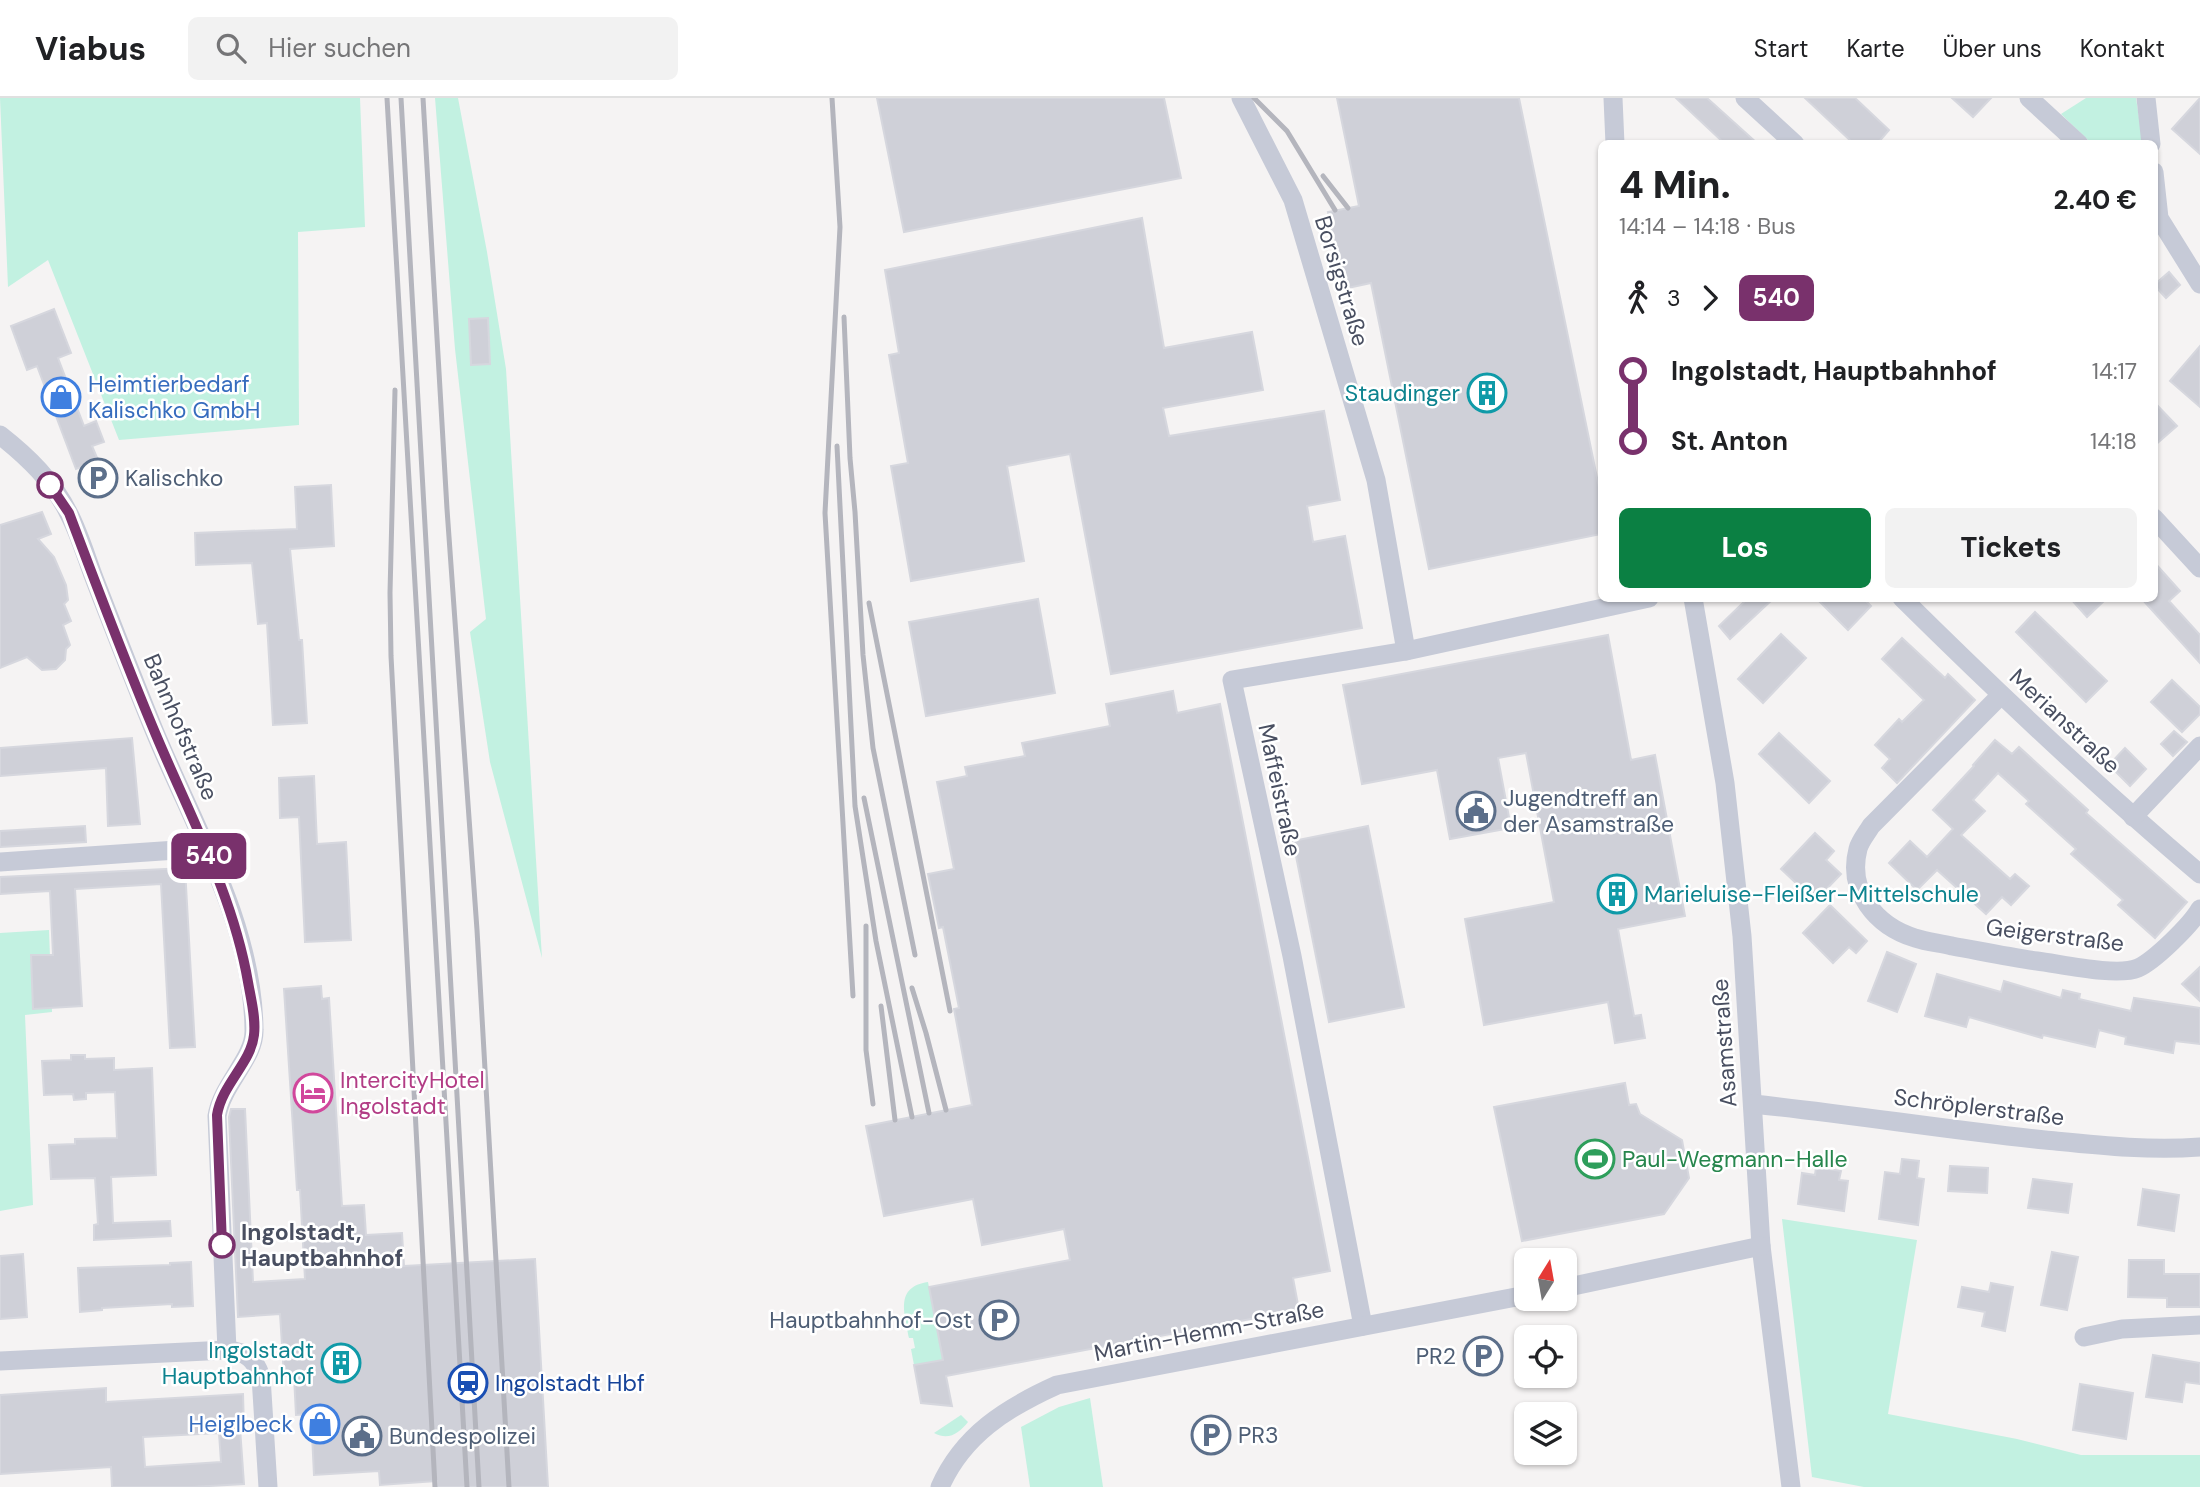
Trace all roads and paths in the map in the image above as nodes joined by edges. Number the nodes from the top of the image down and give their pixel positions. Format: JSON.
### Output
{"nodes":[{"id":1,"x":1241,"y":98,"type":"edge"},
{"id":2,"x":1613,"y":98,"type":"edge"},
{"id":3,"x":1745,"y":98,"type":"edge"},
{"id":4,"x":2029,"y":98,"type":"edge"},
{"id":5,"x":2146,"y":98,"type":"edge"},
{"id":6,"x":1615,"y":140,"type":"edge"},
{"id":7,"x":1791,"y":140,"type":"edge"},
{"id":8,"x":2075,"y":140,"type":"edge"},
{"id":9,"x":2151,"y":140,"type":"edge"},
{"id":10,"x":2158,"y":218,"type":"edge"},
{"id":11,"x":2200,"y":284,"type":"edge"},
{"id":12,"x":0,"y":435,"type":"edge"},
{"id":13,"x":2158,"y":522,"type":"edge"},
{"id":14,"x":2200,"y":568,"type":"edge"},
{"id":15,"x":1631,"y":602,"type":"edge"},
{"id":16,"x":1694,"y":602,"type":"edge"},
{"id":17,"x":1906,"y":602,"type":"edge"},
{"id":18,"x":1406,"y":651,"type":"junction"},
{"id":19,"x":2001,"y":695,"type":"junction"},
{"id":20,"x":2200,"y":746,"type":"edge"},
{"id":21,"x":2133,"y":817,"type":"junction"},
{"id":22,"x":206,"y":848,"type":"junction"},
{"id":23,"x":0,"y":862,"type":"edge"},
{"id":24,"x":2200,"y":874,"type":"edge"},
{"id":25,"x":2200,"y":909,"type":"edge"},
{"id":26,"x":1753,"y":1104,"type":"junction"},
{"id":27,"x":2200,"y":1147,"type":"edge"},
{"id":28,"x":1762,"y":1246,"type":"junction"},
{"id":29,"x":1577,"y":1285,"type":"edge"},
{"id":30,"x":1514,"y":1297,"type":"edge"},
{"id":31,"x":2200,"y":1325,"type":"edge"},
{"id":32,"x":1363,"y":1326,"type":"junction"},
{"id":33,"x":2084,"y":1337,"type":"dead end"},
{"id":34,"x":228,"y":1350,"type":"junction"},
{"id":35,"x":0,"y":1362,"type":"edge"},
{"id":36,"x":268,"y":1487,"type":"edge"},
{"id":37,"x":940,"y":1487,"type":"edge"},
{"id":38,"x":1791,"y":1487,"type":"edge"}],
"edges":[{"from":1,"to":18,"type":"street","name":"Borsigstraße"},
{"from":2,"to":6,"type":"street"},
{"from":3,"to":7,"type":"street"},
{"from":4,"to":8,"type":"street"},
{"from":5,"to":9,"type":"street"},
{"from":10,"to":11,"type":"street"},
{"from":12,"to":22,"type":"street","name":"Bahnhofstraße"},
{"from":13,"to":14,"type":"street"},
{"from":15,"to":18,"type":"street","name":"Maffeistraße"},
{"from":16,"to":26,"type":"street","name":"Asamstraße"},
{"from":17,"to":19,"type":"street","name":"Merianstraße"},
{"from":18,"to":32,"type":"street","name":"Maffeistraße"},
{"from":19,"to":21,"type":"street","name":"Merianstraße"},
{"from":19,"to":25,"type":"street","name":"Geigerstraße"},
{"from":20,"to":21,"type":"street"},
{"from":21,"to":24,"type":"street","name":"Merianstraße"},
{"from":22,"to":23,"type":"street"},
{"from":22,"to":34,"type":"street","name":"Bahnhofstraße"},
{"from":26,"to":27,"type":"street","name":"Schröplerstraße"},
{"from":26,"to":28,"type":"street","name":"Asamstraße"},
{"from":28,"to":29,"type":"street"},
{"from":28,"to":38,"type":"street","name":"Asamstraße"},
{"from":30,"to":32,"type":"street","name":"Martin-Hemm-Straße"},
{"from":31,"to":33,"type":"street"},
{"from":32,"to":37,"type":"street","name":"Martin-Hemm-Straße"},
{"from":34,"to":35,"type":"street"},
{"from":34,"to":36,"type":"street"}]}
